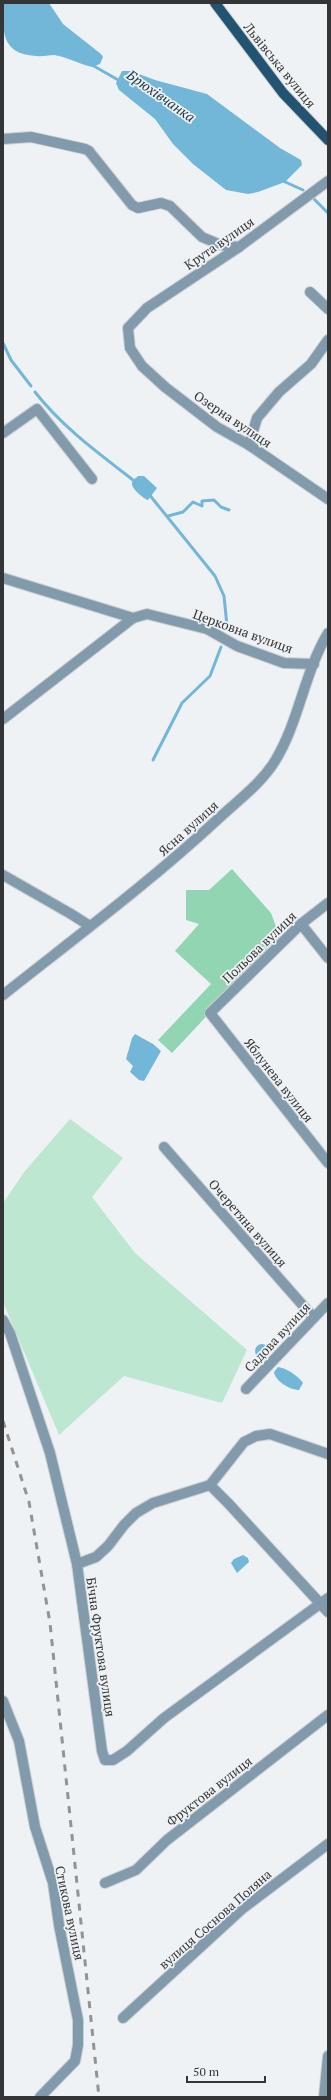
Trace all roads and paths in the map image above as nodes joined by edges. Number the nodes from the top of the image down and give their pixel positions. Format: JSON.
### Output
{"nodes":[{"id":1,"x":215,"y":3,"type":"edge"},
{"id":2,"x":3,"y":139,"type":"edge"},
{"id":3,"x":328,"y":140,"type":"edge"},
{"id":4,"x":328,"y":181,"type":"edge"},
{"id":5,"x":239,"y":247,"type":"junction"},
{"id":6,"x":310,"y":292,"type":"dead end"},
{"id":7,"x":328,"y":309,"type":"edge"},
{"id":8,"x":128,"y":328,"type":"joint"},
{"id":9,"x":328,"y":340,"type":"edge"},
{"id":10,"x":3,"y":433,"type":"edge"},
{"id":11,"x":248,"y":445,"type":"junction"},
{"id":12,"x":92,"y":479,"type":"dead end"},
{"id":13,"x":328,"y":500,"type":"edge"},
{"id":14,"x":3,"y":578,"type":"edge"},
{"id":15,"x":133,"y":618,"type":"junction"},
{"id":16,"x":328,"y":633,"type":"edge"},
{"id":17,"x":314,"y":664,"type":"junction"},
{"id":18,"x":3,"y":719,"type":"edge"},
{"id":19,"x":3,"y":875,"type":"edge"},
{"id":20,"x":328,"y":903,"type":"edge"},
{"id":21,"x":301,"y":924,"type":"junction"},
{"id":22,"x":90,"y":926,"type":"junction"},
{"id":23,"x":328,"y":958,"type":"edge"},
{"id":24,"x":3,"y":995,"type":"edge"},
{"id":25,"x":210,"y":1013,"type":"joint"},
{"id":26,"x":164,"y":1147,"type":"dead end"},
{"id":27,"x":328,"y":1163,"type":"edge"},
{"id":28,"x":328,"y":1303,"type":"edge"},
{"id":29,"x":313,"y":1317,"type":"junction"},
{"id":30,"x":3,"y":1320,"type":"edge"},
{"id":31,"x":246,"y":1389,"type":"dead end"},
{"id":32,"x":328,"y":1454,"type":"edge"},
{"id":33,"x":210,"y":1485,"type":"junction"},
{"id":34,"x":77,"y":1564,"type":"junction"},
{"id":35,"x":324,"y":1601,"type":"edge"},
{"id":36,"x":328,"y":1612,"type":"edge"},
{"id":37,"x":3,"y":1700,"type":"edge"},
{"id":38,"x":328,"y":1715,"type":"edge"},
{"id":39,"x":328,"y":1844,"type":"edge"},
{"id":40,"x":105,"y":1883,"type":"dead end"},
{"id":41,"x":123,"y":2018,"type":"dead end"},
{"id":42,"x":328,"y":2056,"type":"edge"},
{"id":43,"x":40,"y":2097,"type":"edge"},
{"id":44,"x":324,"y":2097,"type":"edge"}],
"edges":[{"from":1,"to":3,"type":"main road","name":"Львівська вулиця"},
{"from":2,"to":5,"type":"street"},
{"from":4,"to":5,"type":"street","name":"Крута вулиця"},
{"from":5,"to":8,"type":"street","name":"Крута вулиця"},
{"from":6,"to":7,"type":"street"},
{"from":8,"to":11,"type":"street","name":"Озерна вулиця"},
{"from":9,"to":11,"type":"street"},
{"from":10,"to":12,"type":"street"},
{"from":11,"to":13,"type":"street","name":"Озерна вулиця"},
{"from":14,"to":15,"type":"street","name":"Церковна вулиця"},
{"from":15,"to":17,"type":"street","name":"Церковна вулиця"},
{"from":15,"to":18,"type":"street"},
{"from":16,"to":17,"type":"street","name":"Ясна вулиця"},
{"from":17,"to":22,"type":"street","name":"Ясна вулиця"},
{"from":19,"to":22,"type":"street"},
{"from":20,"to":21,"type":"street","name":"Польова вулиця"},
{"from":21,"to":23,"type":"street"},
{"from":21,"to":25,"type":"street","name":"Польова вулиця"},
{"from":22,"to":24,"type":"street","name":"Ясна вулиця"},
{"from":25,"to":27,"type":"street","name":"Яблунева вулиця"},
{"from":26,"to":29,"type":"street","name":"Очеретяна вулиця"},
{"from":28,"to":29,"type":"street","name":"Садова вулиця"},
{"from":29,"to":31,"type":"street","name":"Садова вулиця"},
{"from":30,"to":34,"type":"street"},
{"from":32,"to":33,"type":"street"},
{"from":33,"to":34,"type":"street","name":"Бічна Фруктова вулиця"},
{"from":33,"to":35,"type":"street"},
{"from":34,"to":35,"type":"street","name":"Бічна Фруктова вулиця"},
{"from":35,"to":36,"type":"street"},
{"from":37,"to":43,"type":"street","name":"Стикова вулиця"},
{"from":38,"to":40,"type":"street","name":"Фруктова вулиця"},
{"from":39,"to":41,"type":"street","name":"вулиця Соснова Поляна"},
{"from":42,"to":44,"type":"street"}]}
